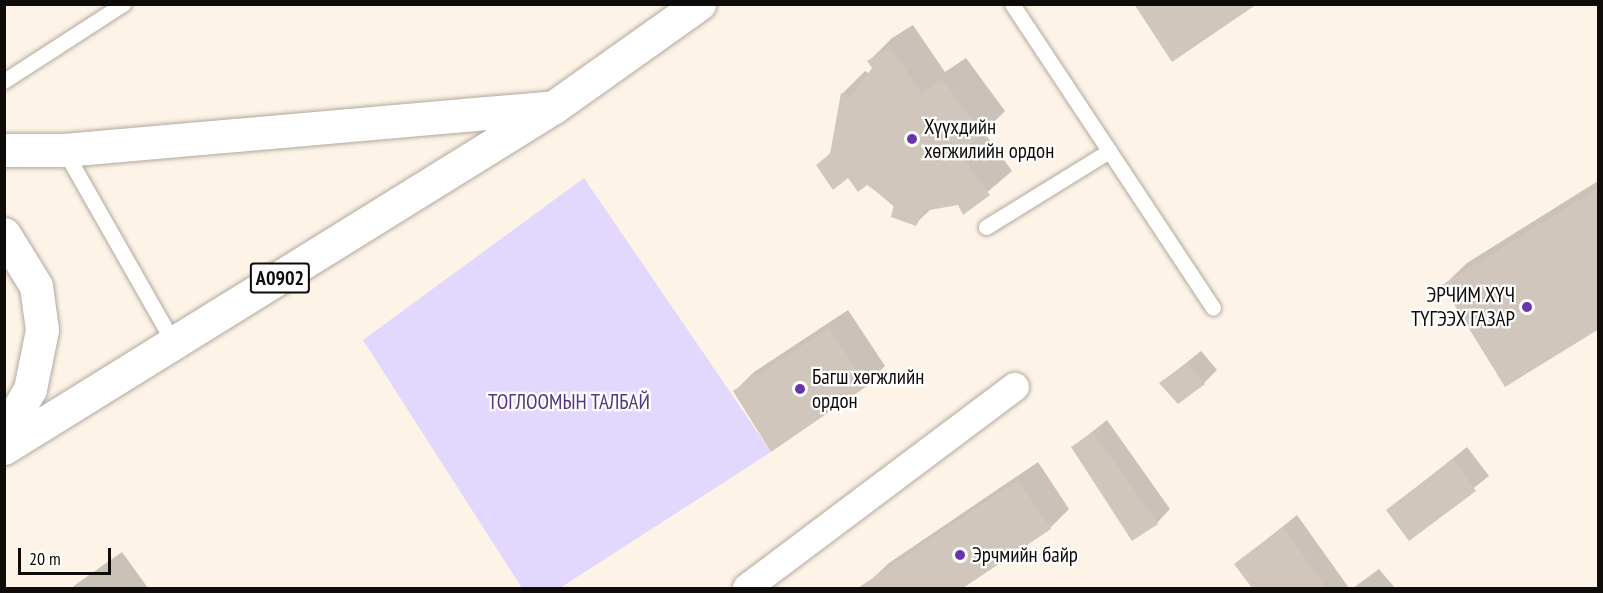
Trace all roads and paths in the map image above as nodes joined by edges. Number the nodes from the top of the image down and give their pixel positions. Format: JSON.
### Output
{"nodes":[{"id":1,"x":123,"y":4,"type":"edge"},
{"id":2,"x":699,"y":4,"type":"edge"},
{"id":3,"x":1012,"y":4,"type":"edge"},
{"id":4,"x":4,"y":81,"type":"edge"},
{"id":5,"x":554,"y":107,"type":"junction"},
{"id":6,"x":4,"y":150,"type":"edge"},
{"id":7,"x":64,"y":150,"type":"junction"},
{"id":8,"x":1109,"y":151,"type":"junction"},
{"id":9,"x":986,"y":227,"type":"dead end"},
{"id":10,"x":4,"y":234,"type":"edge"},
{"id":11,"x":1213,"y":308,"type":"dead end"},
{"id":12,"x":174,"y":344,"type":"junction"},
{"id":13,"x":1015,"y":387,"type":"dead end"},
{"id":14,"x":4,"y":434,"type":"edge"},
{"id":15,"x":4,"y":448,"type":"edge"},
{"id":16,"x":747,"y":588,"type":"edge"}],
"edges":[{"from":1,"to":4,"type":"lane"},
{"from":2,"to":5,"type":"highway","number":"A0902"},
{"from":3,"to":8,"type":"lane"},
{"from":5,"to":7,"type":"highway"},
{"from":5,"to":12,"type":"highway","number":"A0902"},
{"from":6,"to":7,"type":"highway"},
{"from":7,"to":12,"type":"lane"},
{"from":8,"to":9,"type":"lane"},
{"from":8,"to":11,"type":"lane"},
{"from":10,"to":14,"type":"highway"},
{"from":12,"to":15,"type":"highway","number":"A0902"},
{"from":13,"to":16,"type":"street"}]}
